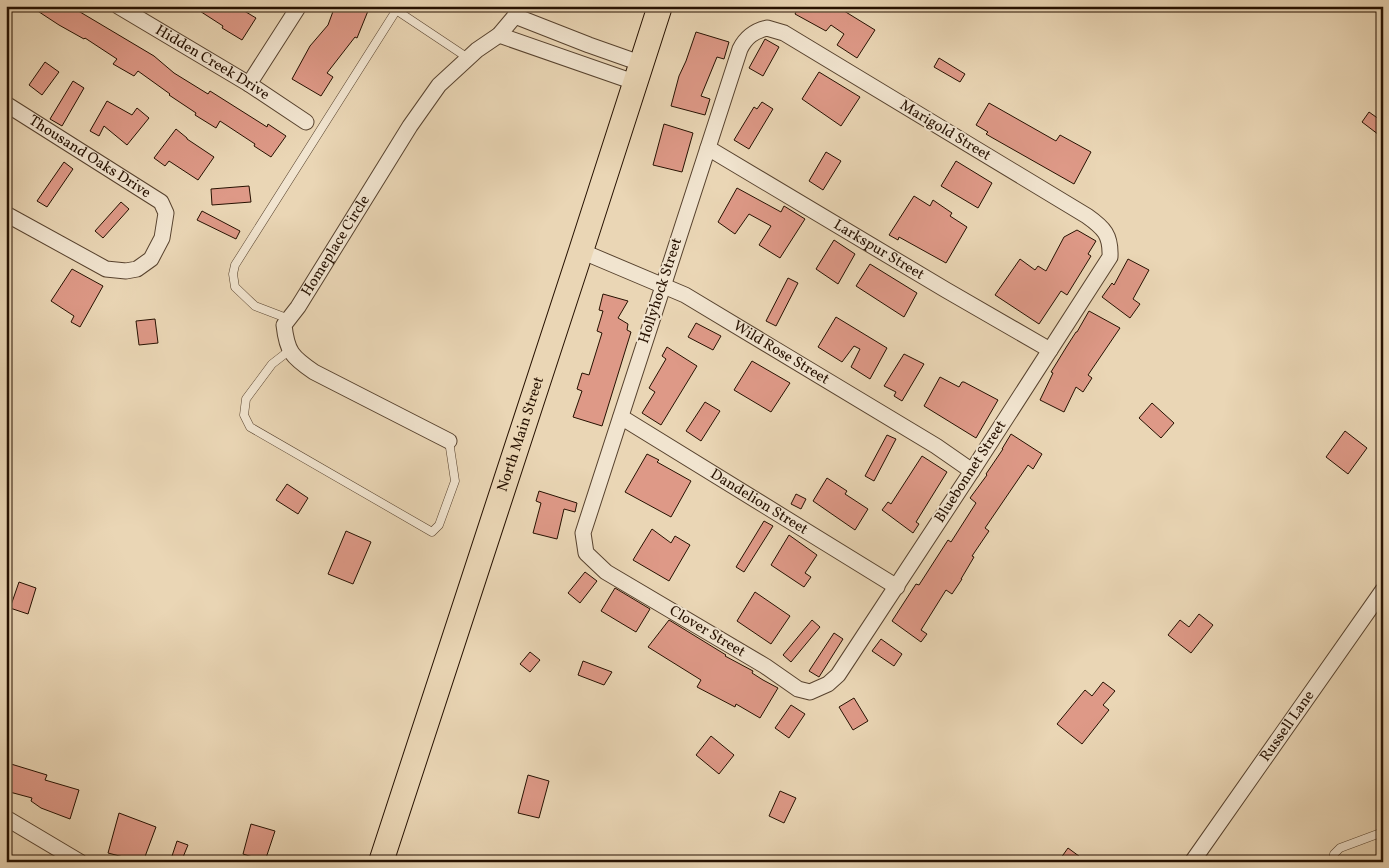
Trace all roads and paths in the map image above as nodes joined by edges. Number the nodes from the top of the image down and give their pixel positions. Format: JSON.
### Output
{"nodes":[{"id":1,"x":118,"y":6,"type":"edge"},
{"id":2,"x":299,"y":6,"type":"edge"},
{"id":3,"x":660,"y":6,"type":"edge"},
{"id":4,"x":398,"y":8,"type":"edge"},
{"id":5,"x":517,"y":11,"type":"edge"},
{"id":6,"x":757,"y":30,"type":"joint"},
{"id":7,"x":499,"y":35,"type":"junction"},
{"id":8,"x":572,"y":39,"type":"junction"},
{"id":9,"x":468,"y":58,"type":"junction"},
{"id":10,"x":565,"y":58,"type":"junction"},
{"id":11,"x":637,"y":73,"type":"junction"},
{"id":12,"x":249,"y":84,"type":"junction"},
{"id":13,"x":6,"y":104,"type":"edge"},
{"id":14,"x":306,"y":122,"type":"dead end"},
{"id":15,"x":708,"y":148,"type":"junction"},
{"id":16,"x":6,"y":214,"type":"edge"},
{"id":17,"x":582,"y":251,"type":"junction"},
{"id":18,"x":1110,"y":257,"type":"joint"},
{"id":19,"x":662,"y":285,"type":"junction"},
{"id":20,"x":289,"y":319,"type":"junction"},
{"id":21,"x":290,"y":350,"type":"junction"},
{"id":22,"x":1050,"y":350,"type":"junction"},
{"id":23,"x":622,"y":417,"type":"junction"},
{"id":24,"x":449,"y":441,"type":"joint"},
{"id":25,"x":972,"y":471,"type":"junction"},
{"id":26,"x":590,"y":558,"type":"joint"},
{"id":27,"x":897,"y":587,"type":"junction"},
{"id":28,"x":1383,"y":590,"type":"edge"},
{"id":29,"x":828,"y":684,"type":"joint"},
{"id":30,"x":6,"y":818,"type":"edge"},
{"id":31,"x":1383,"y":832,"type":"edge"},
{"id":32,"x":80,"y":862,"type":"edge"},
{"id":33,"x":381,"y":862,"type":"edge"},
{"id":34,"x":1192,"y":862,"type":"edge"},
{"id":35,"x":1333,"y":862,"type":"edge"}],
"edges":[{"from":1,"to":12,"type":"street","name":"Hidden Creek Drive"},
{"from":2,"to":12,"type":"street"},
{"from":3,"to":11,"type":"main road","name":"North Main Street"},
{"from":4,"to":9,"type":"lane"},
{"from":4,"to":20,"type":"lane"},
{"from":5,"to":7,"type":"street","name":"Homeplace Circle"},
{"from":5,"to":8,"type":"street"},
{"from":6,"to":15,"type":"street","name":"Hollyhock Street"},
{"from":6,"to":18,"type":"street","name":"Marigold Street"},
{"from":7,"to":9,"type":"street","name":"Homeplace Circle"},
{"from":7,"to":10,"type":"street"},
{"from":8,"to":10,"type":"street"},
{"from":8,"to":11,"type":"street"},
{"from":9,"to":20,"type":"street","name":"Homeplace Circle"},
{"from":10,"to":11,"type":"street"},
{"from":11,"to":17,"type":"main road","name":"North Main Street"},
{"from":12,"to":14,"type":"street","name":"Hidden Creek Drive"},
{"from":13,"to":16,"type":"street","name":"Thousand Oaks Drive"},
{"from":15,"to":19,"type":"street","name":"Hollyhock Street"},
{"from":15,"to":22,"type":"street","name":"Larkspur Street"},
{"from":17,"to":19,"type":"street","name":"Wild Rose Street"},
{"from":17,"to":33,"type":"main road","name":"North Main Street"},
{"from":18,"to":22,"type":"street","name":"Bluebonnet Street"},
{"from":19,"to":23,"type":"street","name":"Hollyhock Street"},
{"from":19,"to":25,"type":"street","name":"Wild Rose Street"},
{"from":20,"to":21,"type":"street","name":"Homeplace Circle"},
{"from":21,"to":24,"type":"street"},
{"from":21,"to":24,"type":"lane"},
{"from":22,"to":25,"type":"street","name":"Bluebonnet Street"},
{"from":23,"to":26,"type":"street","name":"Hollyhock Street"},
{"from":23,"to":27,"type":"street","name":"Dandelion Street"},
{"from":25,"to":27,"type":"street","name":"Bluebonnet Street"},
{"from":26,"to":29,"type":"street","name":"Clover Street"},
{"from":27,"to":29,"type":"street","name":"Bluebonnet Street"},
{"from":28,"to":34,"type":"street","name":"Russell Lane"},
{"from":30,"to":32,"type":"street"},
{"from":31,"to":35,"type":"lane"}]}
